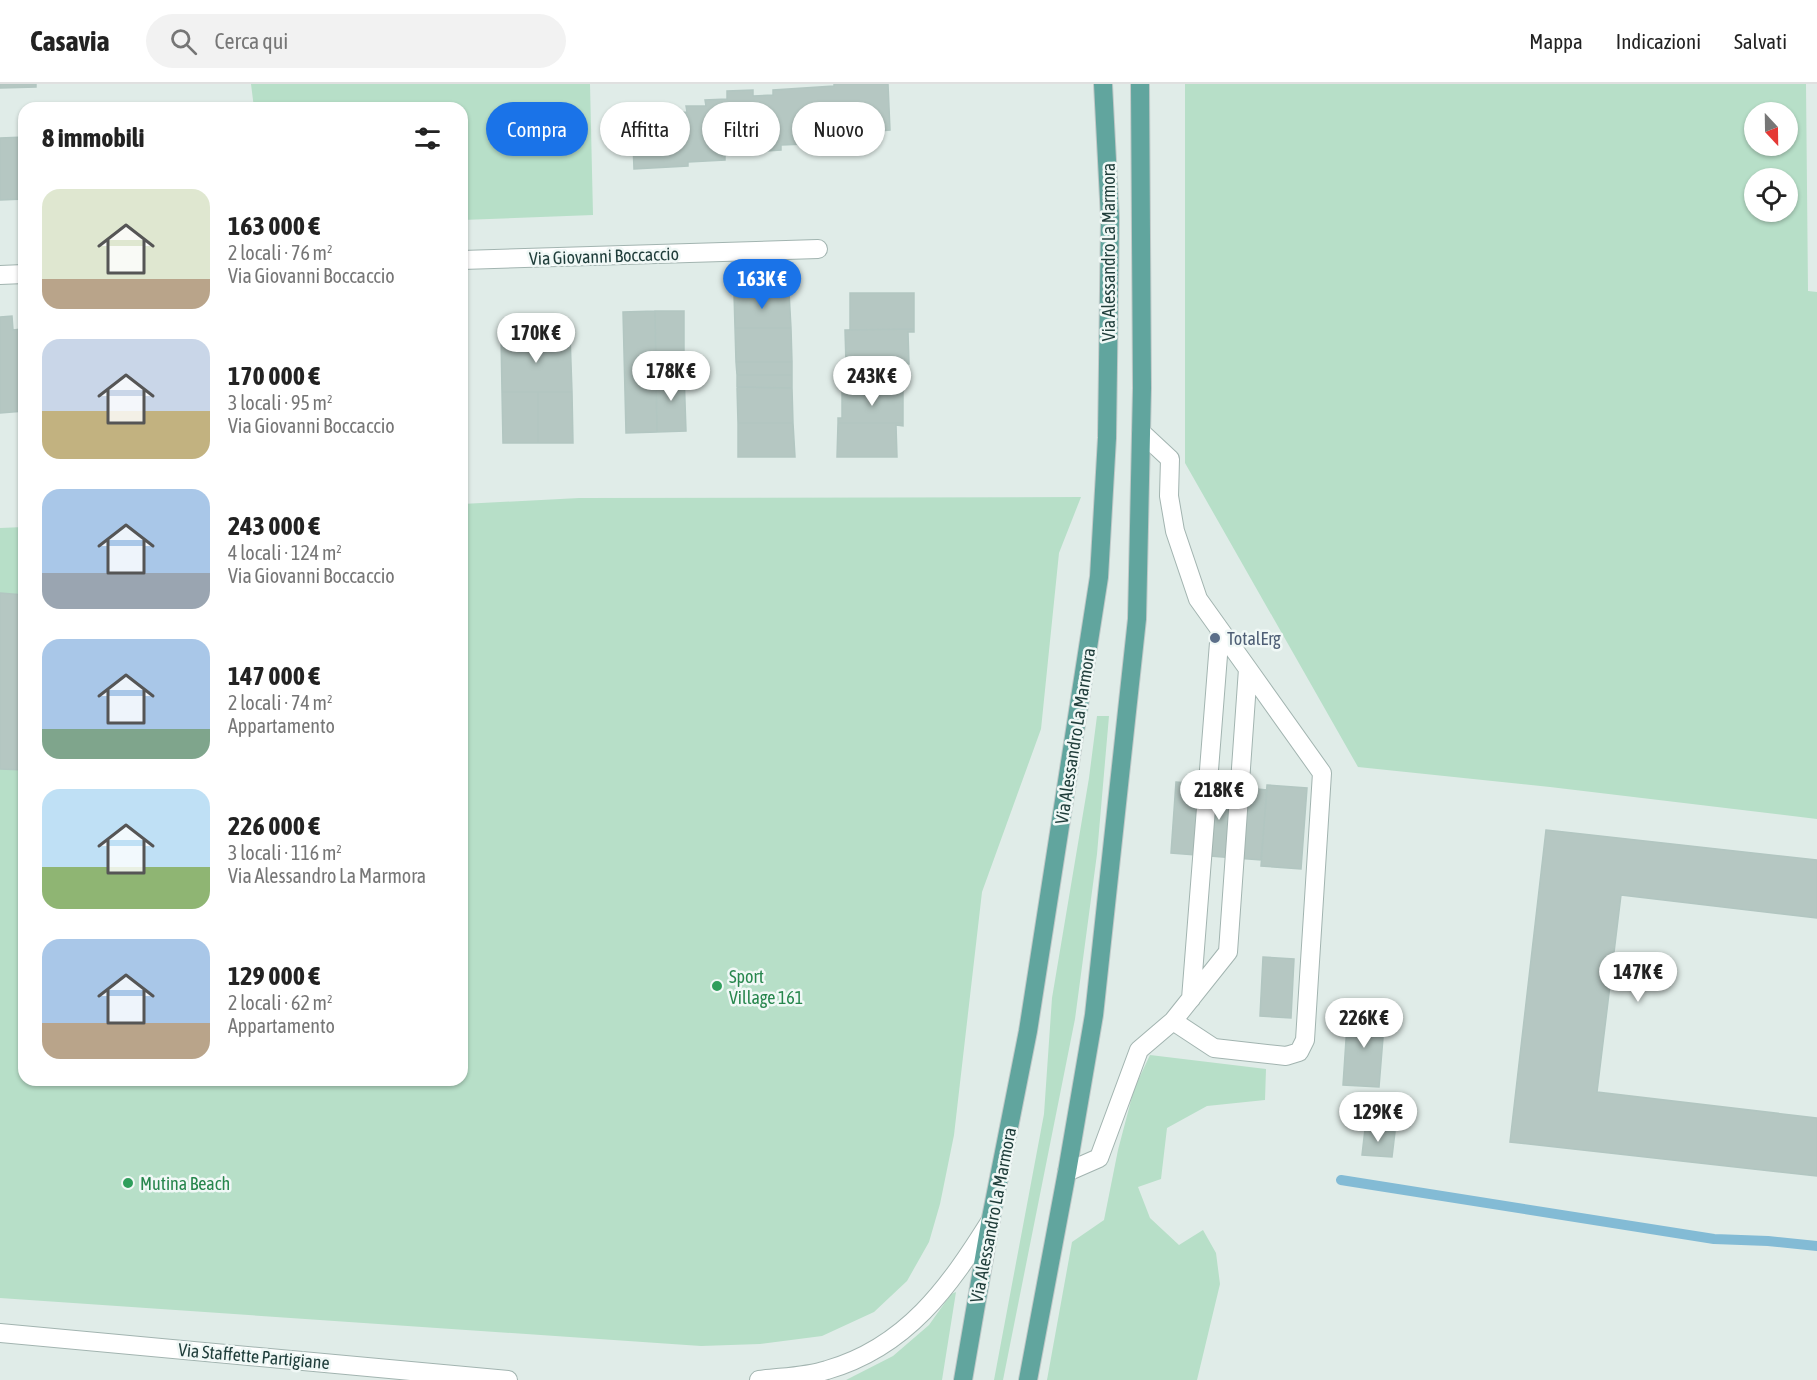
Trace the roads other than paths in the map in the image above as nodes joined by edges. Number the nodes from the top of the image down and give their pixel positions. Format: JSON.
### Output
{"nodes":[{"id":1,"x":1103,"y":84,"type":"edge"},
{"id":2,"x":1140,"y":84,"type":"edge"},
{"id":3,"x":818,"y":249,"type":"dead end"},
{"id":4,"x":468,"y":260,"type":"edge"},
{"id":5,"x":18,"y":274,"type":"edge"},
{"id":6,"x":0,"y":275,"type":"edge"},
{"id":7,"x":1141,"y":432,"type":"junction"},
{"id":8,"x":1220,"y":630,"type":"junction"},
{"id":9,"x":1248,"y":669,"type":"junction"},
{"id":10,"x":1191,"y":999,"type":"junction"},
{"id":11,"x":1173,"y":1021,"type":"junction"},
{"id":12,"x":1067,"y":1172,"type":"junction"},
{"id":13,"x":992,"y":1218,"type":"junction"},
{"id":14,"x":0,"y":1333,"type":"edge"},
{"id":15,"x":508,"y":1380,"type":"edge"},
{"id":16,"x":759,"y":1380,"type":"edge"},
{"id":17,"x":963,"y":1380,"type":"edge"},
{"id":18,"x":1028,"y":1380,"type":"edge"}],
"edges":[{"from":1,"to":13,"type":"main road","name":"Via Alessandro La Marmora"},
{"from":2,"to":7,"type":"main road","name":"Via Alessandro La Marmora"},
{"from":3,"to":4,"type":"street","name":"Via Giovanni Boccaccio"},
{"from":5,"to":6,"type":"street"},
{"from":7,"to":8,"type":"street"},
{"from":7,"to":12,"type":"main road","name":"Via Alessandro La Marmora"},
{"from":8,"to":9,"type":"street"},
{"from":8,"to":10,"type":"street"},
{"from":9,"to":10,"type":"street"},
{"from":9,"to":11,"type":"street"},
{"from":10,"to":11,"type":"street"},
{"from":11,"to":12,"type":"street"},
{"from":12,"to":18,"type":"main road","name":"Via Alessandro La Marmora"},
{"from":13,"to":16,"type":"street"},
{"from":13,"to":17,"type":"main road","name":"Via Alessandro La Marmora"},
{"from":14,"to":15,"type":"street","name":"Via Staffette Partigiane"}]}
